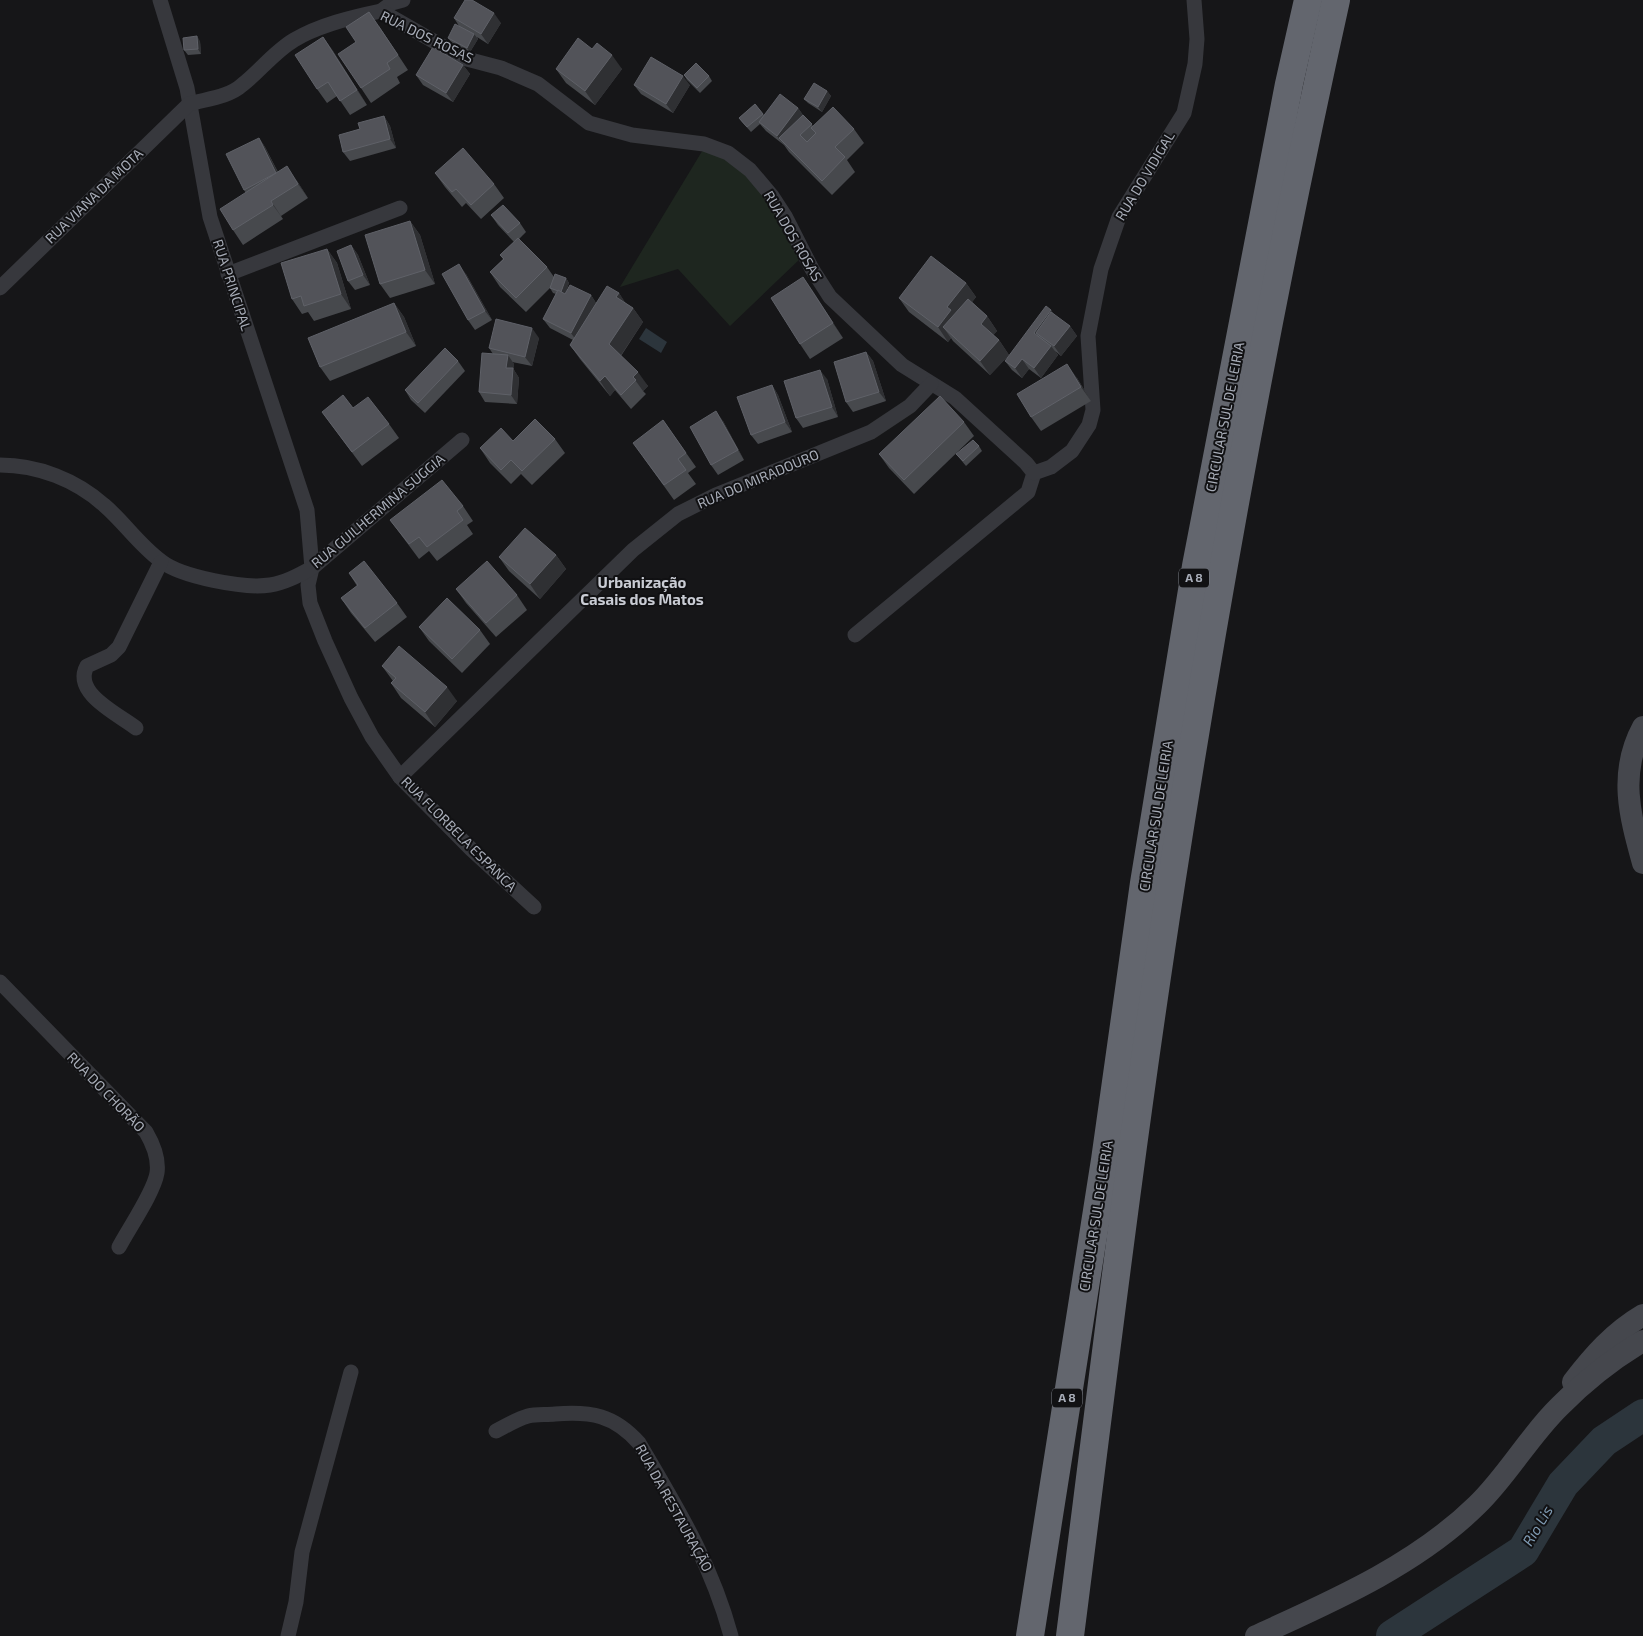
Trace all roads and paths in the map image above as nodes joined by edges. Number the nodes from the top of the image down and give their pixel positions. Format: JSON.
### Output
{"nodes":[{"id":1,"x":160,"y":0,"type":"edge"},
{"id":2,"x":403,"y":0,"type":"edge"},
{"id":3,"x":1194,"y":0,"type":"edge"},
{"id":4,"x":1308,"y":0,"type":"edge"},
{"id":5,"x":1336,"y":0,"type":"edge"},
{"id":6,"x":381,"y":11,"type":"junction"},
{"id":7,"x":189,"y":104,"type":"junction"},
{"id":8,"x":400,"y":208,"type":"dead end"},
{"id":9,"x":228,"y":274,"type":"junction"},
{"id":10,"x":0,"y":288,"type":"edge"},
{"id":11,"x":931,"y":384,"type":"junction"},
{"id":12,"x":462,"y":440,"type":"dead end"},
{"id":13,"x":0,"y":465,"type":"edge"},
{"id":14,"x":1034,"y":473,"type":"junction"},
{"id":15,"x":161,"y":562,"type":"junction"},
{"id":16,"x":312,"y":568,"type":"junction"},
{"id":17,"x":855,"y":635,"type":"dead end"},
{"id":18,"x":136,"y":728,"type":"dead end"},
{"id":19,"x":1643,"y":728,"type":"edge"},
{"id":20,"x":400,"y":777,"type":"junction"},
{"id":21,"x":1643,"y":863,"type":"edge"},
{"id":22,"x":534,"y":907,"type":"dead end"},
{"id":23,"x":0,"y":982,"type":"edge"},
{"id":24,"x":1118,"y":1160,"type":"junction"},
{"id":25,"x":119,"y":1247,"type":"dead end"},
{"id":26,"x":1643,"y":1315,"type":"edge"},
{"id":27,"x":1643,"y":1341,"type":"edge"},
{"id":28,"x":350,"y":1372,"type":"dead end"},
{"id":29,"x":1559,"y":1407,"type":"junction"},
{"id":30,"x":496,"y":1431,"type":"dead end"},
{"id":31,"x":288,"y":1636,"type":"edge"},
{"id":32,"x":731,"y":1636,"type":"edge"},
{"id":33,"x":1030,"y":1636,"type":"edge"},
{"id":34,"x":1070,"y":1636,"type":"edge"},
{"id":35,"x":1256,"y":1636,"type":"edge"}],
"edges":[{"from":1,"to":7,"type":"street","name":"RUA PRINCIPAL"},
{"from":2,"to":6,"type":"street"},
{"from":3,"to":14,"type":"street","name":"RUA DO VIDIGAL"},
{"from":4,"to":24,"type":"highway","name":"CIRCULAR SUL DE LEIRIA","number":"A 8"},
{"from":5,"to":24,"type":"highway","name":"CIRCULAR SUL DE LEIRIA","number":"A 8"},
{"from":6,"to":7,"type":"street","name":"RUA DOS ROSAS"},
{"from":6,"to":11,"type":"street","name":"RUA DOS ROSAS"},
{"from":7,"to":9,"type":"street","name":"RUA PRINCIPAL"},
{"from":7,"to":10,"type":"street","name":"RUA VIANA DA MOTA"},
{"from":8,"to":9,"type":"street"},
{"from":9,"to":16,"type":"street","name":"RUA PRINCIPAL"},
{"from":11,"to":14,"type":"street","name":"RUA DOS ROSAS"},
{"from":11,"to":20,"type":"street","name":"RUA DO MIRADOURO"},
{"from":12,"to":16,"type":"street","name":"RUA GUILHERMINA SUGGIA"},
{"from":13,"to":15,"type":"street","name":"RUA GUILHERMINA SUGGIA"},
{"from":14,"to":17,"type":"street"},
{"from":15,"to":16,"type":"street","name":"RUA GUILHERMINA SUGGIA"},
{"from":15,"to":18,"type":"street"},
{"from":16,"to":20,"type":"street","name":"RUA FLORBELA ESPANCA"},
{"from":19,"to":21,"type":"main road"},
{"from":20,"to":22,"type":"street","name":"RUA FLORBELA ESPANCA"},
{"from":23,"to":25,"type":"street","name":"RUA DO CHORÃO"},
{"from":24,"to":33,"type":"highway","name":"CIRCULAR SUL DE LEIRIA","number":"A 8"},
{"from":24,"to":34,"type":"highway","name":"CIRCULAR SUL DE LEIRIA","number":"A 8"},
{"from":26,"to":29,"type":"main road"},
{"from":27,"to":29,"type":"main road"},
{"from":28,"to":31,"type":"street"},
{"from":29,"to":35,"type":"main road"},
{"from":30,"to":32,"type":"street","name":"RUA DA RESTAURAÇÃO"}]}
